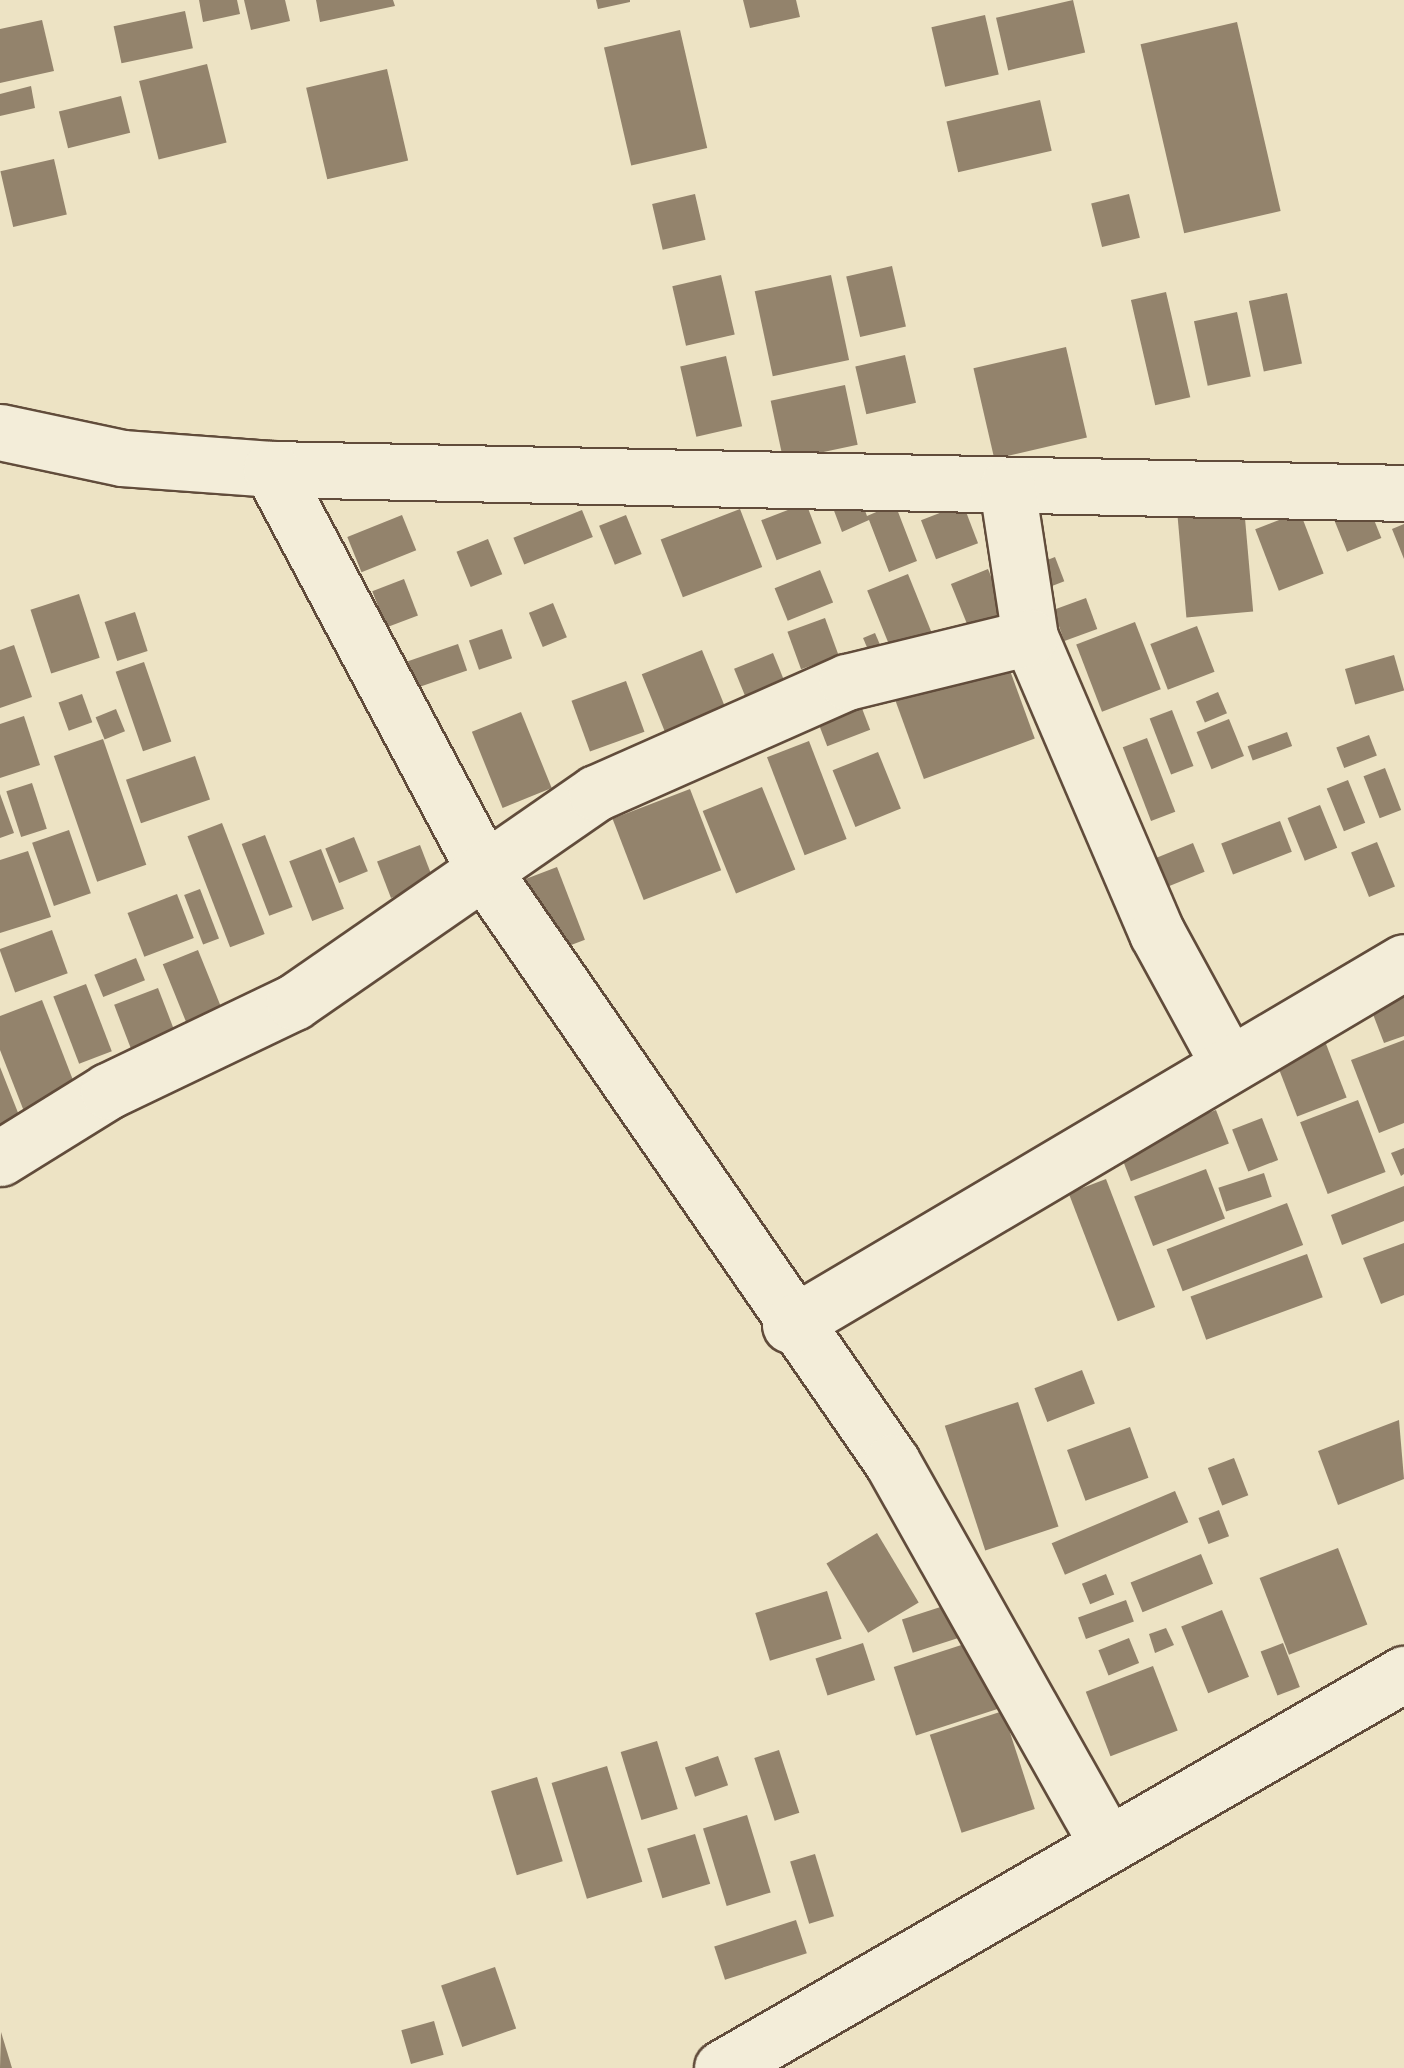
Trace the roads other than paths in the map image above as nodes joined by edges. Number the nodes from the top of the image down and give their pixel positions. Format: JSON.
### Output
{"nodes":[{"id":1,"x":0,"y":432,"type":"edge"},
{"id":2,"x":271,"y":469,"type":"junction"},
{"id":3,"x":1007,"y":487,"type":"junction"},
{"id":4,"x":1404,"y":493,"type":"edge"},
{"id":5,"x":1030,"y":638,"type":"junction"},
{"id":6,"x":487,"y":876,"type":"junction"},
{"id":7,"x":1404,"y":962,"type":"edge"},
{"id":8,"x":1228,"y":1063,"type":"junction"},
{"id":9,"x":0,"y":1158,"type":"edge"},
{"id":10,"x":790,"y":1325,"type":"junction"},
{"id":11,"x":1404,"y":1674,"type":"edge"},
{"id":12,"x":1105,"y":1840,"type":"junction"},
{"id":13,"x":722,"y":2068,"type":"edge"}],
"edges":[{"from":1,"to":2,"type":"street"},
{"from":2,"to":3,"type":"street"},
{"from":2,"to":6,"type":"street"},
{"from":3,"to":4,"type":"street"},
{"from":3,"to":5,"type":"street"},
{"from":5,"to":6,"type":"street"},
{"from":5,"to":8,"type":"street"},
{"from":6,"to":9,"type":"street"},
{"from":6,"to":10,"type":"street"},
{"from":7,"to":8,"type":"street"},
{"from":8,"to":10,"type":"street"},
{"from":10,"to":12,"type":"street"},
{"from":11,"to":12,"type":"street"},
{"from":12,"to":13,"type":"street"}]}
